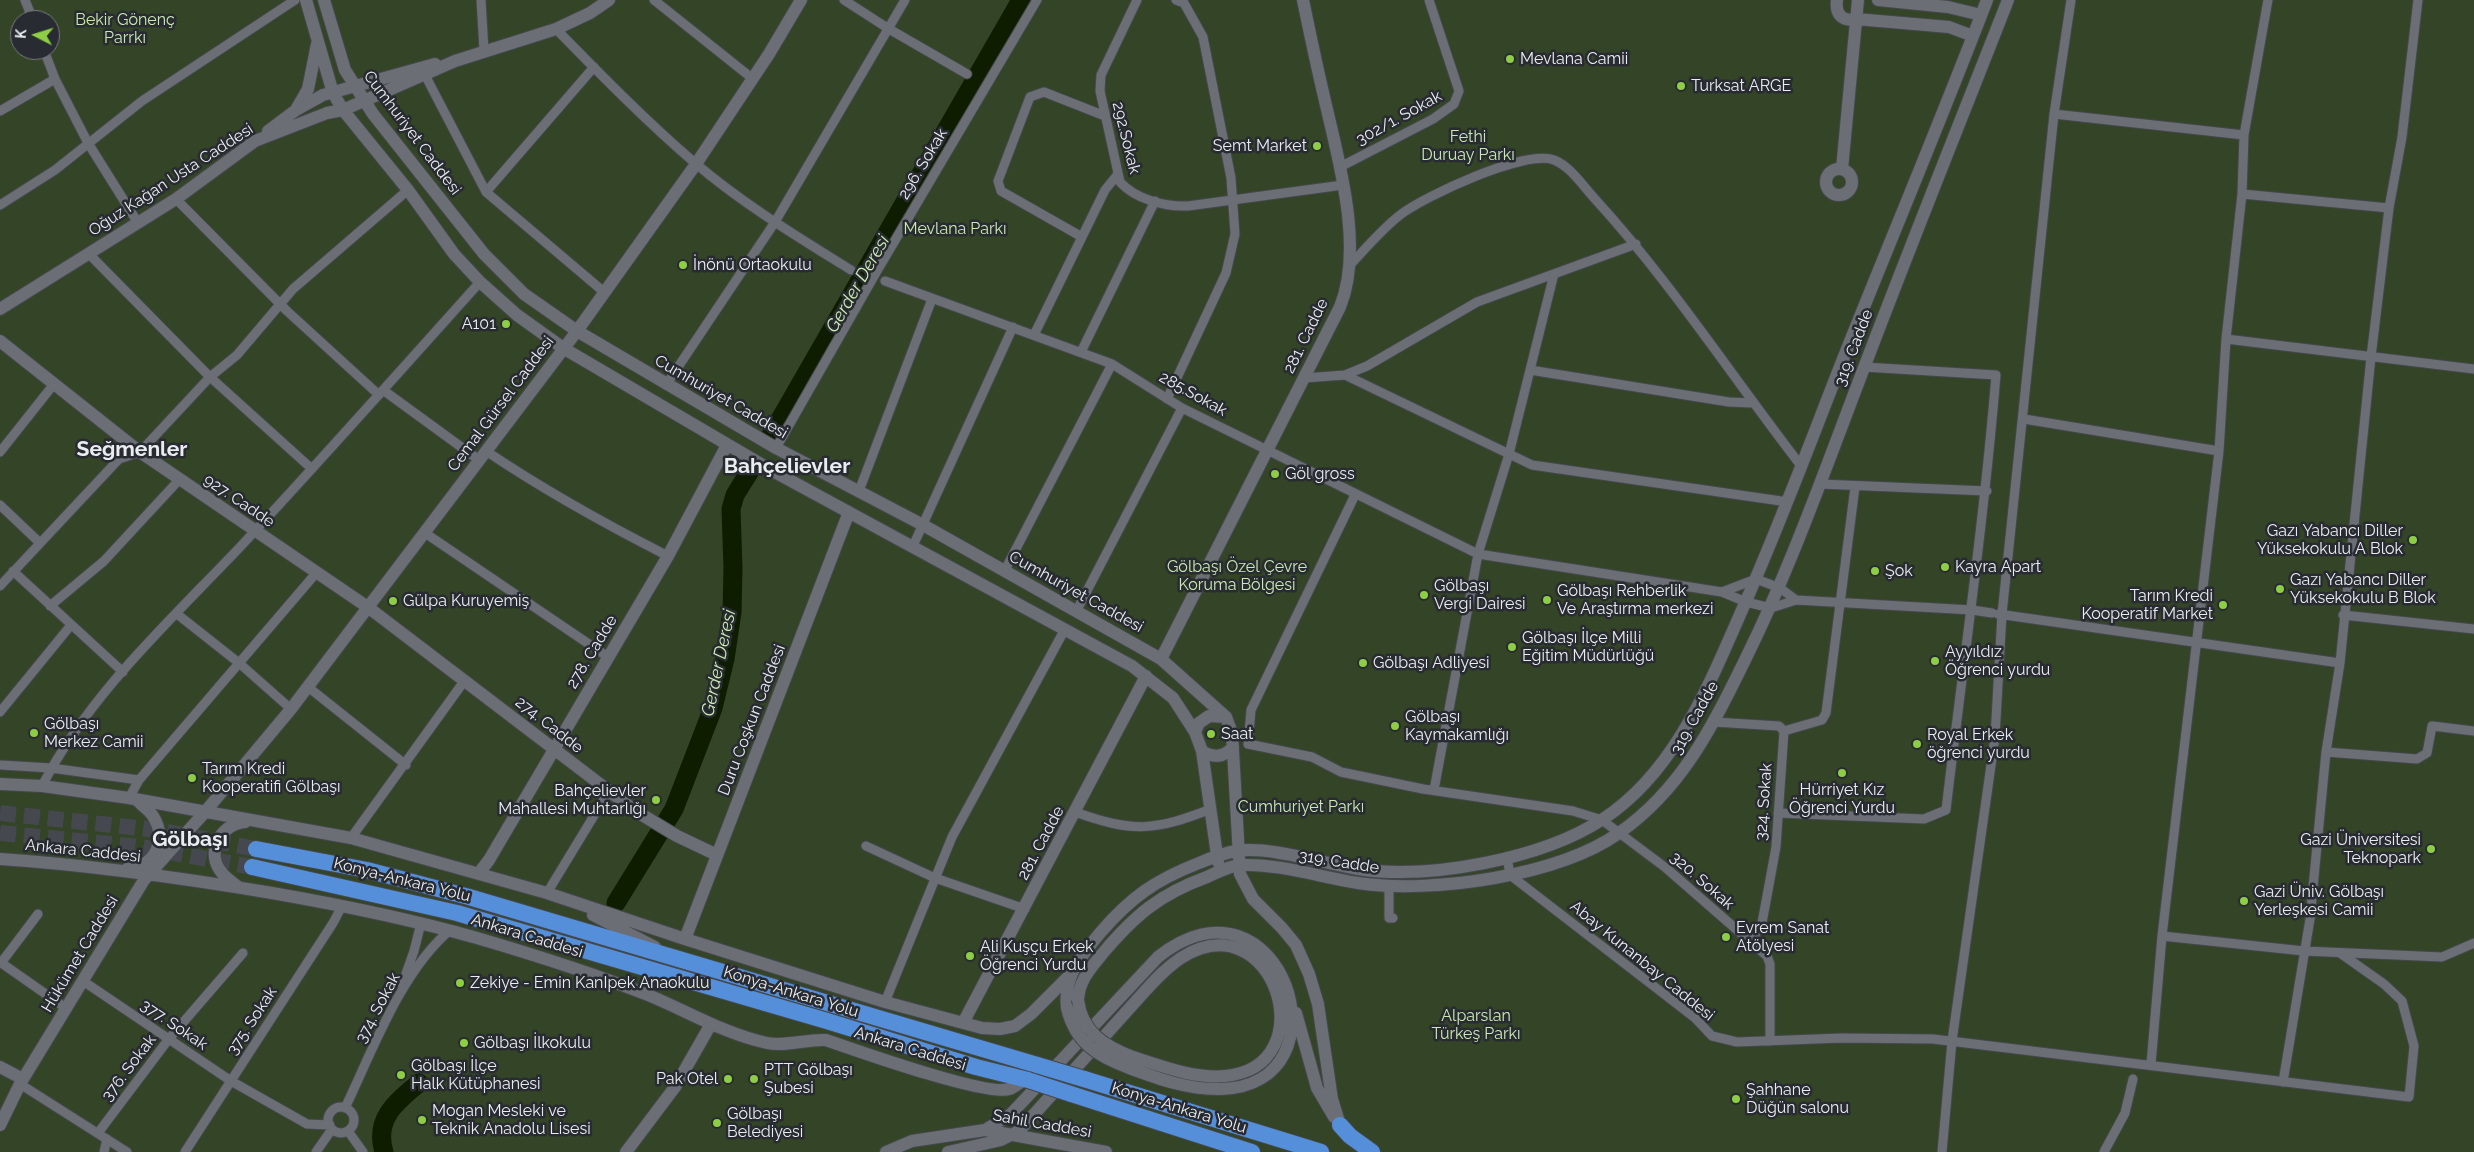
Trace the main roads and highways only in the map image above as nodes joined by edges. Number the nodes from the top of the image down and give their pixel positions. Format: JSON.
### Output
{"nodes":[{"id":1,"x":256,"y":849,"type":"tunnel mouth"},
{"id":2,"x":252,"y":867,"type":"tunnel mouth"},
{"id":3,"x":1340,"y":1125,"type":"road end"},
{"id":4,"x":1252,"y":1152,"type":"edge"},
{"id":5,"x":1321,"y":1152,"type":"edge"},
{"id":6,"x":1372,"y":1152,"type":"edge"}],
"edges":[{"from":1,"to":5,"type":"highway","name":"Konya-Ankara Yolu","bridge":true},
{"from":2,"to":4,"type":"highway","bridge":true},
{"from":3,"to":6,"type":"highway"}]}
